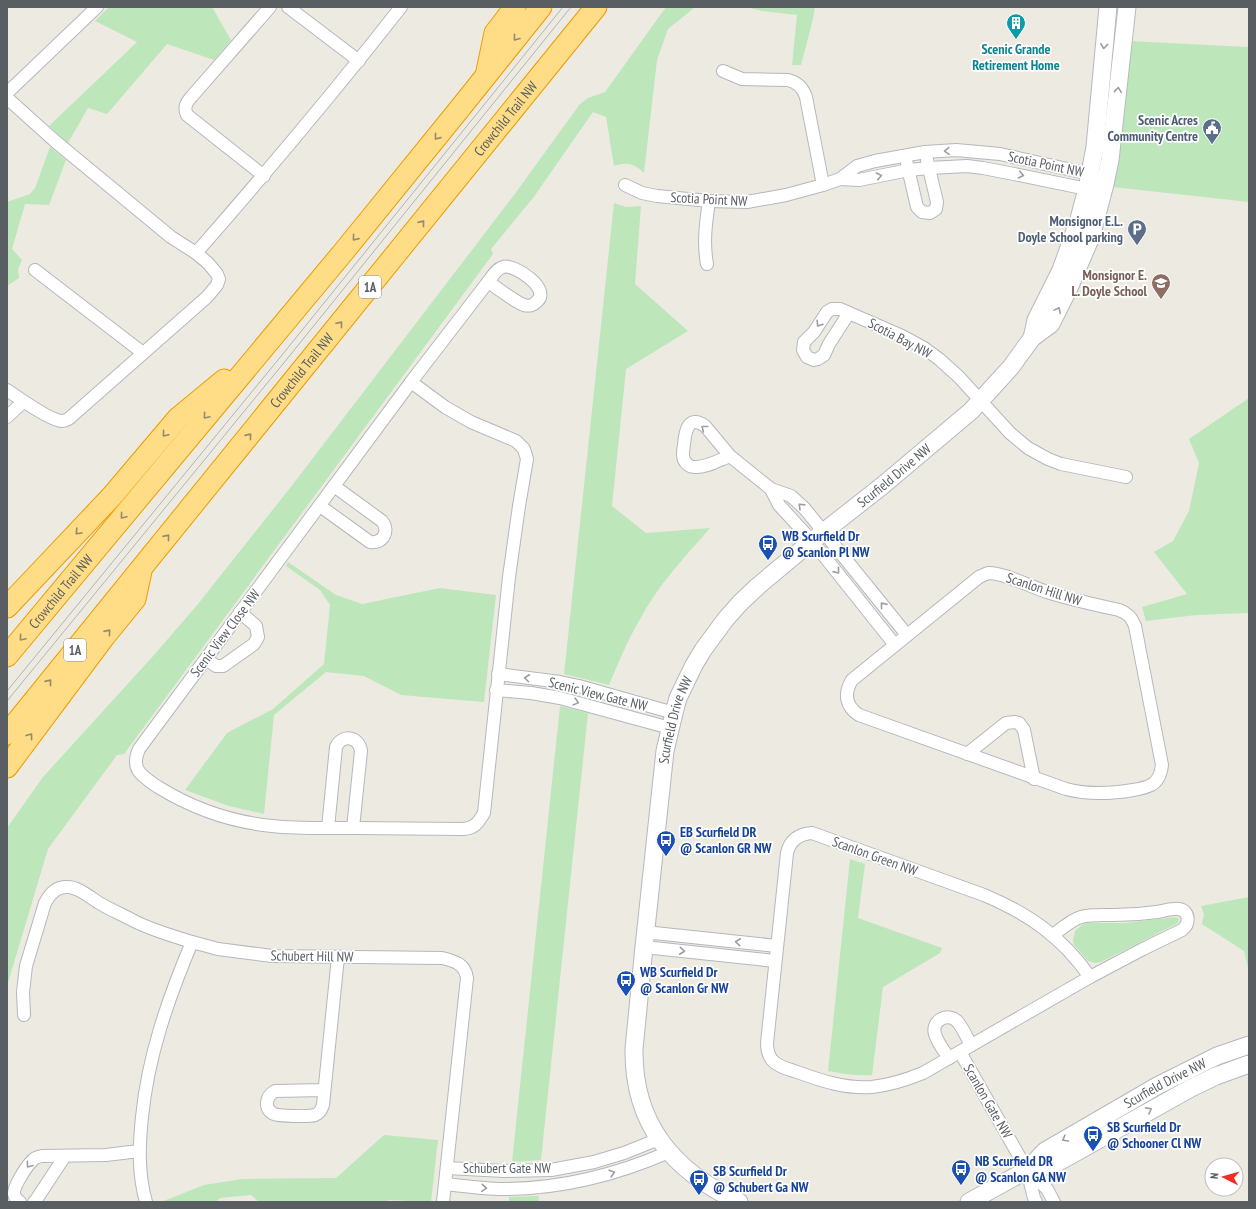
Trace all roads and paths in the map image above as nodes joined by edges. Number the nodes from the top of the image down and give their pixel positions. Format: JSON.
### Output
{"nodes":[{"id":1,"x":97,"y":7,"type":"edge"},
{"id":2,"x":270,"y":7,"type":"edge"},
{"id":3,"x":288,"y":7,"type":"edge"},
{"id":4,"x":401,"y":7,"type":"edge"},
{"id":5,"x":514,"y":7,"type":"edge"},
{"id":6,"x":541,"y":7,"type":"edge"},
{"id":7,"x":596,"y":7,"type":"edge"},
{"id":8,"x":1108,"y":7,"type":"edge"},
{"id":9,"x":1127,"y":7,"type":"edge"},
{"id":10,"x":359,"y":61,"type":"junction"},
{"id":11,"x":722,"y":71,"type":"dead end"},
{"id":12,"x":486,"y":76,"type":"junction"},
{"id":13,"x":7,"y":93,"type":"edge"},
{"id":14,"x":7,"y":98,"type":"edge"},
{"id":15,"x":925,"y":152,"type":"junction"},
{"id":16,"x":905,"y":155,"type":"junction"},
{"id":17,"x":929,"y":168,"type":"junction"},
{"id":18,"x":909,"y":170,"type":"junction"},
{"id":19,"x":264,"y":176,"type":"junction"},
{"id":20,"x":840,"y":179,"type":"junction"},
{"id":21,"x":1088,"y":181,"type":"junction"},
{"id":22,"x":1105,"y":184,"type":"junction"},
{"id":23,"x":823,"y":185,"type":"junction"},
{"id":24,"x":625,"y":186,"type":"dead end"},
{"id":25,"x":709,"y":201,"type":"junction"},
{"id":26,"x":196,"y":252,"type":"junction"},
{"id":27,"x":707,"y":264,"type":"dead end"},
{"id":28,"x":35,"y":270,"type":"dead end"},
{"id":29,"x":488,"y":282,"type":"dead end"},
{"id":30,"x":849,"y":313,"type":"dead end"},
{"id":31,"x":1032,"y":338,"type":"junction"},
{"id":32,"x":267,"y":344,"type":"junction"},
{"id":33,"x":143,"y":353,"type":"junction"},
{"id":34,"x":411,"y":382,"type":"junction"},
{"id":35,"x":7,"y":390,"type":"edge"},
{"id":36,"x":23,"y":402,"type":"junction"},
{"id":37,"x":981,"y":402,"type":"junction"},
{"id":38,"x":7,"y":417,"type":"edge"},
{"id":39,"x":730,"y":456,"type":"dead end"},
{"id":40,"x":1126,"y":477,"type":"dead end"},
{"id":41,"x":334,"y":486,"type":"junction"},
{"id":42,"x":320,"y":506,"type":"junction"},
{"id":43,"x":818,"y":537,"type":"junction"},
{"id":44,"x":142,"y":567,"type":"junction"},
{"id":45,"x":7,"y":607,"type":"edge"},
{"id":46,"x":240,"y":612,"type":"junction"},
{"id":47,"x":907,"y":635,"type":"junction"},
{"id":48,"x":896,"y":645,"type":"junction"},
{"id":49,"x":7,"y":656,"type":"edge"},
{"id":50,"x":206,"y":659,"type":"junction"},
{"id":51,"x":498,"y":674,"type":"junction"},
{"id":52,"x":496,"y":690,"type":"junction"},
{"id":53,"x":672,"y":720,"type":"junction"},
{"id":54,"x":7,"y":734,"type":"edge"},
{"id":55,"x":967,"y":754,"type":"junction"},
{"id":56,"x":7,"y":767,"type":"edge"},
{"id":57,"x":1034,"y":778,"type":"junction"},
{"id":58,"x":328,"y":828,"type":"junction"},
{"id":59,"x":353,"y":828,"type":"junction"},
{"id":60,"x":1053,"y":935,"type":"junction"},
{"id":61,"x":644,"y":940,"type":"junction"},
{"id":62,"x":192,"y":942,"type":"junction"},
{"id":63,"x":777,"y":946,"type":"junction"},
{"id":64,"x":338,"y":957,"type":"junction"},
{"id":65,"x":775,"y":961,"type":"junction"},
{"id":66,"x":1090,"y":978,"type":"junction"},
{"id":67,"x":24,"y":1015,"type":"dead end"},
{"id":68,"x":971,"y":1045,"type":"junction"},
{"id":69,"x":1249,"y":1045,"type":"edge"},
{"id":70,"x":960,"y":1052,"type":"junction"},
{"id":71,"x":949,"y":1058,"type":"junction"},
{"id":72,"x":1249,"y":1064,"type":"edge"},
{"id":73,"x":324,"y":1090,"type":"dead end"},
{"id":74,"x":664,"y":1146,"type":"junction"},
{"id":75,"x":139,"y":1151,"type":"junction"},
{"id":76,"x":65,"y":1156,"type":"junction"},
{"id":77,"x":447,"y":1168,"type":"junction"},
{"id":78,"x":550,"y":1170,"type":"junction"},
{"id":79,"x":1027,"y":1170,"type":"junction"},
{"id":80,"x":445,"y":1184,"type":"junction"},
{"id":81,"x":554,"y":1186,"type":"junction"},
{"id":82,"x":20,"y":1202,"type":"edge"},
{"id":83,"x":34,"y":1202,"type":"edge"},
{"id":84,"x":146,"y":1202,"type":"edge"},
{"id":85,"x":443,"y":1202,"type":"edge"},
{"id":86,"x":739,"y":1202,"type":"edge"},
{"id":87,"x":969,"y":1202,"type":"edge"},
{"id":88,"x":1036,"y":1202,"type":"edge"},
{"id":89,"x":1054,"y":1202,"type":"edge"}],
"edges":[{"from":1,"to":13,"type":"street"},
{"from":2,"to":19,"type":"street"},
{"from":3,"to":10,"type":"street"},
{"from":4,"to":10,"type":"street"},
{"from":5,"to":12,"type":"highway"},
{"from":6,"to":12,"type":"highway","name":"Crowchild Trail NW","one_way":true},
{"from":44,"to":7,"type":"highway","name":"Crowchild Trail NW","number":"1A","one_way":true},
{"from":8,"to":21,"type":"street","name":"Scurfield Drive NW","one_way":true},
{"from":22,"to":9,"type":"street","name":"Scurfield Drive NW","one_way":true},
{"from":10,"to":19,"type":"street"},
{"from":11,"to":23,"type":"street"},
{"from":12,"to":32,"type":"highway","name":"Crowchild Trail NW","one_way":true},
{"from":14,"to":26,"type":"street"},
{"from":15,"to":16,"type":"street","name":"Scotia Point NW"},
{"from":15,"to":17,"type":"street"},
{"from":21,"to":15,"type":"street","name":"Scotia Point NW","one_way":true},
{"from":16,"to":18,"type":"street"},
{"from":16,"to":20,"type":"street","name":"Scotia Point NW"},
{"from":17,"to":18,"type":"street","name":"Scotia Point NW"},
{"from":17,"to":18,"type":"street"},
{"from":17,"to":21,"type":"street","name":"Scotia Point NW","one_way":true},
{"from":20,"to":18,"type":"street","name":"Scotia Point NW","one_way":true},
{"from":19,"to":26,"type":"street"},
{"from":20,"to":23,"type":"street","name":"Scotia Point NW"},
{"from":21,"to":22,"type":"street","name":"Scotia Point NW"},
{"from":21,"to":31,"type":"street","name":"Scurfield Drive NW"},
{"from":31,"to":22,"type":"street","name":"Scurfield Drive NW","one_way":true},
{"from":23,"to":25,"type":"street","name":"Scotia Point NW"},
{"from":24,"to":25,"type":"street","name":"Scotia Point NW"},
{"from":25,"to":27,"type":"street"},
{"from":26,"to":33,"type":"street"},
{"from":28,"to":33,"type":"street"},
{"from":29,"to":34,"type":"street"},
{"from":30,"to":37,"type":"street","name":"Scotia Bay NW"},
{"from":31,"to":37,"type":"street","name":"Scurfield Drive NW"},
{"from":32,"to":45,"type":"highway","one_way":true},
{"from":32,"to":49,"type":"highway","name":"Crowchild Trail NW","one_way":true},
{"from":33,"to":36,"type":"street"},
{"from":34,"to":41,"type":"street","name":"Scenic View Close NW"},
{"from":34,"to":51,"type":"street","name":"Scenic View Close NW"},
{"from":35,"to":36,"type":"street"},
{"from":36,"to":38,"type":"street"},
{"from":37,"to":40,"type":"street","name":"Scotia Bay NW"},
{"from":37,"to":43,"type":"street","name":"Scurfield Drive NW"},
{"from":39,"to":43,"type":"street"},
{"from":41,"to":42,"type":"street","name":"Scenic View Close NW"},
{"from":41,"to":42,"type":"street"},
{"from":42,"to":46,"type":"street","name":"Scenic View Close NW"},
{"from":47,"to":43,"type":"street","one_way":true},
{"from":43,"to":48,"type":"street","one_way":true},
{"from":43,"to":53,"type":"street","name":"Scurfield Drive NW"},
{"from":54,"to":44,"type":"highway","name":"Crowchild Trail NW","number":"1A","one_way":true},
{"from":56,"to":44,"type":"highway","one_way":true},
{"from":46,"to":50,"type":"street","name":"Scenic View Close NW"},
{"from":46,"to":50,"type":"street"},
{"from":47,"to":48,"type":"street","name":"Scanlon Hill NW"},
{"from":47,"to":57,"type":"street","name":"Scanlon Hill NW"},
{"from":48,"to":55,"type":"street","name":"Scanlon Hill NW"},
{"from":50,"to":58,"type":"street","name":"Scenic View Close NW"},
{"from":51,"to":52,"type":"street","name":"Scenic View Close NW"},
{"from":53,"to":51,"type":"street","name":"Scenic View Gate NW","one_way":true},
{"from":52,"to":53,"type":"street","name":"Scenic View Gate NW","one_way":true},
{"from":52,"to":59,"type":"street","name":"Scenic View Close NW"},
{"from":53,"to":61,"type":"street","name":"Scurfield Drive NW"},
{"from":55,"to":57,"type":"street","name":"Scanlon Hill NW"},
{"from":55,"to":57,"type":"street"},
{"from":58,"to":59,"type":"street","name":"Scenic View Close NW"},
{"from":58,"to":59,"type":"street"},
{"from":60,"to":63,"type":"street","name":"Scanlon Green NW"},
{"from":60,"to":66,"type":"street","name":"Scanlon Green NW"},
{"from":60,"to":66,"type":"street","name":"Scanlon Green NW"},
{"from":63,"to":61,"type":"street","one_way":true},
{"from":61,"to":65,"type":"street","one_way":true},
{"from":61,"to":74,"type":"street","name":"Scurfield Drive NW"},
{"from":62,"to":64,"type":"street","name":"Schubert Hill NW"},
{"from":62,"to":67,"type":"street","name":"Schubert Hill NW"},
{"from":62,"to":75,"type":"street"},
{"from":63,"to":65,"type":"street","name":"Scanlon Green NW"},
{"from":64,"to":73,"type":"street"},
{"from":64,"to":77,"type":"street","name":"Schubert Hill NW"},
{"from":65,"to":71,"type":"street","name":"Scanlon Green NW"},
{"from":66,"to":68,"type":"street","name":"Scanlon Green NW"},
{"from":68,"to":70,"type":"street","name":"Scanlon Green NW"},
{"from":68,"to":71,"type":"street"},
{"from":69,"to":79,"type":"street","name":"Scurfield Drive NW","one_way":true},
{"from":70,"to":71,"type":"street","name":"Scanlon Green NW"},
{"from":70,"to":79,"type":"street","name":"Scanlon Gate NW"},
{"from":79,"to":72,"type":"street","name":"Scurfield Drive NW","one_way":true},
{"from":74,"to":78,"type":"street","name":"Schubert Gate NW"},
{"from":81,"to":74,"type":"street","name":"Schubert Gate NW","one_way":true},
{"from":74,"to":86,"type":"street","name":"Scurfield Drive NW"},
{"from":75,"to":76,"type":"street"},
{"from":75,"to":84,"type":"street"},
{"from":76,"to":82,"type":"street","one_way":true},
{"from":76,"to":83,"type":"street"},
{"from":77,"to":78,"type":"street","name":"Schubert Gate NW"},
{"from":77,"to":80,"type":"street","name":"Schubert Hill NW"},
{"from":78,"to":81,"type":"street"},
{"from":79,"to":87,"type":"street","name":"Scurfield Drive NW"},
{"from":79,"to":88,"type":"street"},
{"from":79,"to":89,"type":"street"},
{"from":80,"to":81,"type":"street","name":"Schubert Gate NW","one_way":true},
{"from":80,"to":85,"type":"street","name":"Schubert Hill NW"}]}
